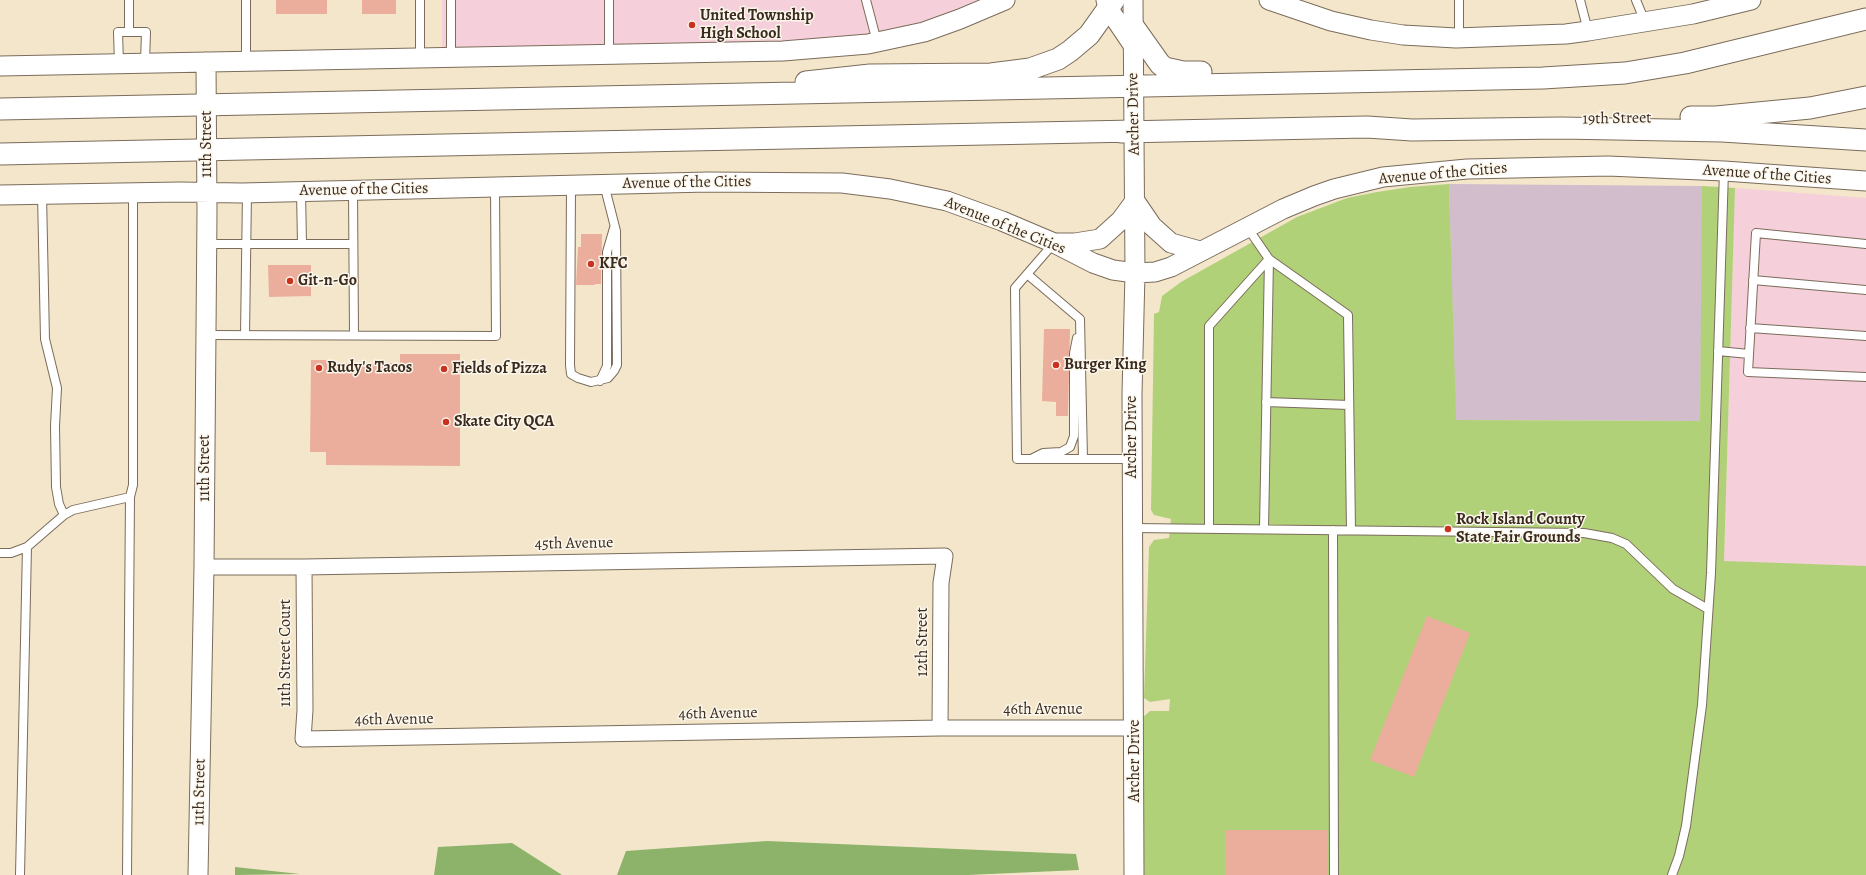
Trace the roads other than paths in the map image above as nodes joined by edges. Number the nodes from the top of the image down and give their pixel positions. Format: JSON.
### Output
{"nodes":[{"id":1,"x":129,"y":0,"type":"edge"},
{"id":2,"x":246,"y":0,"type":"edge"},
{"id":3,"x":420,"y":0,"type":"edge"},
{"id":4,"x":451,"y":0,"type":"edge"},
{"id":5,"x":866,"y":0,"type":"edge"},
{"id":6,"x":1005,"y":0,"type":"edge"},
{"id":7,"x":1133,"y":0,"type":"edge"},
{"id":8,"x":1148,"y":0,"type":"edge"},
{"id":9,"x":1269,"y":0,"type":"edge"},
{"id":10,"x":1459,"y":0,"type":"edge"},
{"id":11,"x":1580,"y":0,"type":"edge"},
{"id":12,"x":1636,"y":0,"type":"edge"},
{"id":13,"x":1751,"y":0,"type":"edge"},
{"id":14,"x":609,"y":1,"type":"edge"},
{"id":15,"x":1110,"y":3,"type":"edge"},
{"id":16,"x":1866,"y":8,"type":"edge"},
{"id":17,"x":1866,"y":20,"type":"edge"},
{"id":18,"x":1645,"y":22,"type":"junction"},
{"id":19,"x":1588,"y":31,"type":"junction"},
{"id":20,"x":129,"y":32,"type":"junction"},
{"id":21,"x":1133,"y":36,"type":"junction"},
{"id":22,"x":1790,"y":37,"type":"junction"},
{"id":23,"x":1459,"y":38,"type":"junction"},
{"id":24,"x":877,"y":42,"type":"junction"},
{"id":25,"x":609,"y":54,"type":"junction"},
{"id":26,"x":451,"y":57,"type":"junction"},
{"id":27,"x":420,"y":58,"type":"junction"},
{"id":28,"x":246,"y":61,"type":"junction"},
{"id":29,"x":145,"y":62,"type":"junction"},
{"id":30,"x":206,"y":62,"type":"junction"},
{"id":31,"x":119,"y":63,"type":"junction"},
{"id":32,"x":0,"y":66,"type":"edge"},
{"id":33,"x":1514,"y":79,"type":"junction"},
{"id":34,"x":1134,"y":86,"type":"junction"},
{"id":35,"x":698,"y":96,"type":"junction"},
{"id":36,"x":1866,"y":97,"type":"edge"},
{"id":37,"x":207,"y":105,"type":"junction"},
{"id":38,"x":0,"y":109,"type":"edge"},
{"id":39,"x":1367,"y":127,"type":"junction"},
{"id":40,"x":1134,"y":131,"type":"junction"},
{"id":41,"x":933,"y":136,"type":"junction"},
{"id":42,"x":814,"y":138,"type":"dead end"},
{"id":43,"x":1866,"y":140,"type":"edge"},
{"id":44,"x":206,"y":150,"type":"junction"},
{"id":45,"x":0,"y":154,"type":"edge"},
{"id":46,"x":1724,"y":171,"type":"junction"},
{"id":47,"x":1866,"y":181,"type":"edge"},
{"id":48,"x":604,"y":184,"type":"junction"},
{"id":49,"x":571,"y":185,"type":"junction"},
{"id":50,"x":495,"y":187,"type":"junction"},
{"id":51,"x":353,"y":191,"type":"junction"},
{"id":52,"x":301,"y":192,"type":"junction"},
{"id":53,"x":133,"y":193,"type":"junction"},
{"id":54,"x":207,"y":193,"type":"junction"},
{"id":55,"x":247,"y":193,"type":"junction"},
{"id":56,"x":42,"y":194,"type":"junction"},
{"id":57,"x":0,"y":195,"type":"edge"},
{"id":58,"x":1135,"y":201,"type":"junction"},
{"id":59,"x":1247,"y":227,"type":"junction"},
{"id":60,"x":207,"y":244,"type":"junction"},
{"id":61,"x":246,"y":244,"type":"junction"},
{"id":62,"x":302,"y":244,"type":"junction"},
{"id":63,"x":353,"y":244,"type":"junction"},
{"id":64,"x":1054,"y":244,"type":"junction"},
{"id":65,"x":1866,"y":244,"type":"edge"},
{"id":66,"x":1200,"y":251,"type":"junction"},
{"id":67,"x":1269,"y":259,"type":"junction"},
{"id":68,"x":1135,"y":273,"type":"junction"},
{"id":69,"x":1027,"y":274,"type":"junction"},
{"id":70,"x":1753,"y":280,"type":"junction"},
{"id":71,"x":1866,"y":290,"type":"edge"},
{"id":72,"x":1080,"y":319,"type":"junction"},
{"id":73,"x":1750,"y":328,"type":"junction"},
{"id":74,"x":206,"y":335,"type":"junction"},
{"id":75,"x":245,"y":335,"type":"junction"},
{"id":76,"x":354,"y":335,"type":"junction"},
{"id":77,"x":1866,"y":336,"type":"edge"},
{"id":78,"x":1718,"y":351,"type":"junction"},
{"id":79,"x":1749,"y":354,"type":"junction"},
{"id":80,"x":1866,"y":377,"type":"edge"},
{"id":81,"x":1266,"y":402,"type":"junction"},
{"id":82,"x":1349,"y":405,"type":"junction"},
{"id":83,"x":1032,"y":459,"type":"junction"},
{"id":84,"x":1083,"y":459,"type":"junction"},
{"id":85,"x":1132,"y":459,"type":"junction"},
{"id":86,"x":130,"y":498,"type":"junction"},
{"id":87,"x":64,"y":515,"type":"junction"},
{"id":88,"x":1133,"y":528,"type":"junction"},
{"id":89,"x":1209,"y":528,"type":"junction"},
{"id":90,"x":1264,"y":529,"type":"junction"},
{"id":91,"x":1333,"y":530,"type":"junction"},
{"id":92,"x":1351,"y":530,"type":"junction"},
{"id":93,"x":27,"y":547,"type":"junction"},
{"id":94,"x":0,"y":553,"type":"edge"},
{"id":95,"x":944,"y":556,"type":"joint"},
{"id":96,"x":204,"y":567,"type":"junction"},
{"id":97,"x":304,"y":567,"type":"junction"},
{"id":98,"x":1708,"y":609,"type":"junction"},
{"id":99,"x":940,"y":728,"type":"junction"},
{"id":100,"x":1135,"y":728,"type":"junction"},
{"id":101,"x":303,"y":739,"type":"joint"},
{"id":102,"x":20,"y":875,"type":"edge"},
{"id":103,"x":127,"y":875,"type":"edge"},
{"id":104,"x":198,"y":875,"type":"edge"},
{"id":105,"x":1134,"y":875,"type":"edge"},
{"id":106,"x":1334,"y":875,"type":"edge"},
{"id":107,"x":1672,"y":875,"type":"edge"}],
"edges":[{"from":1,"to":20,"type":"lane"},
{"from":2,"to":28,"type":"lane"},
{"from":3,"to":27,"type":"lane"},
{"from":4,"to":26,"type":"lane"},
{"from":5,"to":24,"type":"lane"},
{"from":6,"to":24,"type":"street"},
{"from":7,"to":21,"type":"street","name":"Archer Drive"},
{"from":8,"to":21,"type":"street"},
{"from":9,"to":23,"type":"street"},
{"from":10,"to":23,"type":"lane"},
{"from":11,"to":19,"type":"lane"},
{"from":12,"to":18,"type":"lane"},
{"from":13,"to":18,"type":"street"},
{"from":14,"to":25,"type":"lane"},
{"from":15,"to":21,"type":"street"},
{"from":15,"to":35,"type":"main road"},
{"from":16,"to":22,"type":"main road"},
{"from":17,"to":22,"type":"main road"},
{"from":18,"to":19,"type":"street"},
{"from":19,"to":23,"type":"street"},
{"from":20,"to":29,"type":"lane"},
{"from":20,"to":31,"type":"lane"},
{"from":21,"to":33,"type":"main road"},
{"from":21,"to":34,"type":"street","name":"Archer Drive"},
{"from":22,"to":33,"type":"main road"},
{"from":24,"to":25,"type":"street"},
{"from":25,"to":26,"type":"street"},
{"from":26,"to":27,"type":"street"},
{"from":27,"to":28,"type":"street"},
{"from":28,"to":30,"type":"street"},
{"from":29,"to":30,"type":"street"},
{"from":29,"to":31,"type":"street"},
{"from":30,"to":37,"type":"street","name":"11th Street"},
{"from":31,"to":32,"type":"street"},
{"from":33,"to":34,"type":"main road"},
{"from":34,"to":35,"type":"main road"},
{"from":34,"to":40,"type":"street","name":"Archer Drive"},
{"from":35,"to":37,"type":"main road"},
{"from":36,"to":39,"type":"main road","name":"19th Street"},
{"from":37,"to":38,"type":"main road"},
{"from":37,"to":44,"type":"street","name":"11th Street"},
{"from":39,"to":40,"type":"main road"},
{"from":39,"to":43,"type":"main road"},
{"from":40,"to":41,"type":"main road"},
{"from":40,"to":58,"type":"street","name":"Archer Drive"},
{"from":41,"to":42,"type":"main road"},
{"from":41,"to":44,"type":"main road"},
{"from":44,"to":45,"type":"main road"},
{"from":44,"to":54,"type":"street","name":"11th Street"},
{"from":46,"to":47,"type":"street","name":"Avenue of the Cities"},
{"from":46,"to":59,"type":"street","name":"Avenue of the Cities"},
{"from":46,"to":78,"type":"lane"},
{"from":48,"to":49,"type":"street","name":"Avenue of the Cities"},
{"from":48,"to":49,"type":"lane"},
{"from":48,"to":64,"type":"street","name":"Avenue of the Cities"},
{"from":49,"to":50,"type":"street","name":"Avenue of the Cities"},
{"from":50,"to":51,"type":"street","name":"Avenue of the Cities"},
{"from":50,"to":76,"type":"lane"},
{"from":51,"to":52,"type":"street","name":"Avenue of the Cities"},
{"from":51,"to":63,"type":"lane"},
{"from":52,"to":55,"type":"street","name":"Avenue of the Cities"},
{"from":52,"to":62,"type":"lane"},
{"from":53,"to":54,"type":"street","name":"Avenue of the Cities"},
{"from":53,"to":56,"type":"street","name":"Avenue of the Cities"},
{"from":53,"to":86,"type":"lane"},
{"from":54,"to":55,"type":"street","name":"Avenue of the Cities"},
{"from":54,"to":60,"type":"street","name":"11th Street"},
{"from":55,"to":61,"type":"lane"},
{"from":56,"to":57,"type":"street","name":"Avenue of the Cities"},
{"from":56,"to":87,"type":"lane"},
{"from":58,"to":64,"type":"street"},
{"from":58,"to":66,"type":"street"},
{"from":58,"to":68,"type":"street","name":"Archer Drive"},
{"from":59,"to":66,"type":"street","name":"Avenue of the Cities"},
{"from":59,"to":67,"type":"lane"},
{"from":60,"to":61,"type":"lane"},
{"from":60,"to":74,"type":"street","name":"11th Street"},
{"from":61,"to":62,"type":"lane"},
{"from":61,"to":75,"type":"lane"},
{"from":62,"to":63,"type":"lane"},
{"from":63,"to":76,"type":"lane"},
{"from":64,"to":68,"type":"street","name":"Avenue of the Cities"},
{"from":64,"to":69,"type":"lane"},
{"from":65,"to":70,"type":"lane"},
{"from":66,"to":68,"type":"street","name":"Avenue of the Cities"},
{"from":67,"to":81,"type":"lane"},
{"from":67,"to":82,"type":"lane"},
{"from":67,"to":89,"type":"lane"},
{"from":68,"to":85,"type":"street","name":"Archer Drive"},
{"from":69,"to":72,"type":"lane"},
{"from":69,"to":83,"type":"lane"},
{"from":70,"to":71,"type":"lane"},
{"from":70,"to":73,"type":"lane"},
{"from":72,"to":83,"type":"lane"},
{"from":72,"to":84,"type":"lane"},
{"from":73,"to":77,"type":"lane"},
{"from":73,"to":79,"type":"lane"},
{"from":74,"to":75,"type":"lane"},
{"from":74,"to":96,"type":"street","name":"11th Street"},
{"from":75,"to":76,"type":"lane"},
{"from":78,"to":79,"type":"lane"},
{"from":78,"to":98,"type":"lane"},
{"from":79,"to":80,"type":"lane"},
{"from":81,"to":82,"type":"lane"},
{"from":81,"to":90,"type":"lane"},
{"from":82,"to":92,"type":"lane"},
{"from":83,"to":84,"type":"lane"},
{"from":84,"to":85,"type":"lane"},
{"from":85,"to":88,"type":"street","name":"Archer Drive"},
{"from":86,"to":87,"type":"lane"},
{"from":86,"to":103,"type":"lane"},
{"from":87,"to":93,"type":"lane"},
{"from":88,"to":89,"type":"lane"},
{"from":88,"to":100,"type":"street","name":"Archer Drive"},
{"from":89,"to":90,"type":"lane"},
{"from":90,"to":91,"type":"lane"},
{"from":91,"to":92,"type":"lane"},
{"from":91,"to":106,"type":"lane"},
{"from":92,"to":98,"type":"lane"},
{"from":93,"to":94,"type":"lane"},
{"from":93,"to":102,"type":"lane"},
{"from":95,"to":97,"type":"street","name":"45th Avenue"},
{"from":95,"to":99,"type":"street","name":"12th Street"},
{"from":96,"to":97,"type":"street","name":"45th Avenue"},
{"from":96,"to":104,"type":"street","name":"11th Street"},
{"from":97,"to":101,"type":"street","name":"11th Street Court"},
{"from":98,"to":107,"type":"lane"},
{"from":99,"to":100,"type":"street","name":"46th Avenue"},
{"from":99,"to":101,"type":"street","name":"46th Avenue"},
{"from":100,"to":105,"type":"street","name":"Archer Drive"}]}
